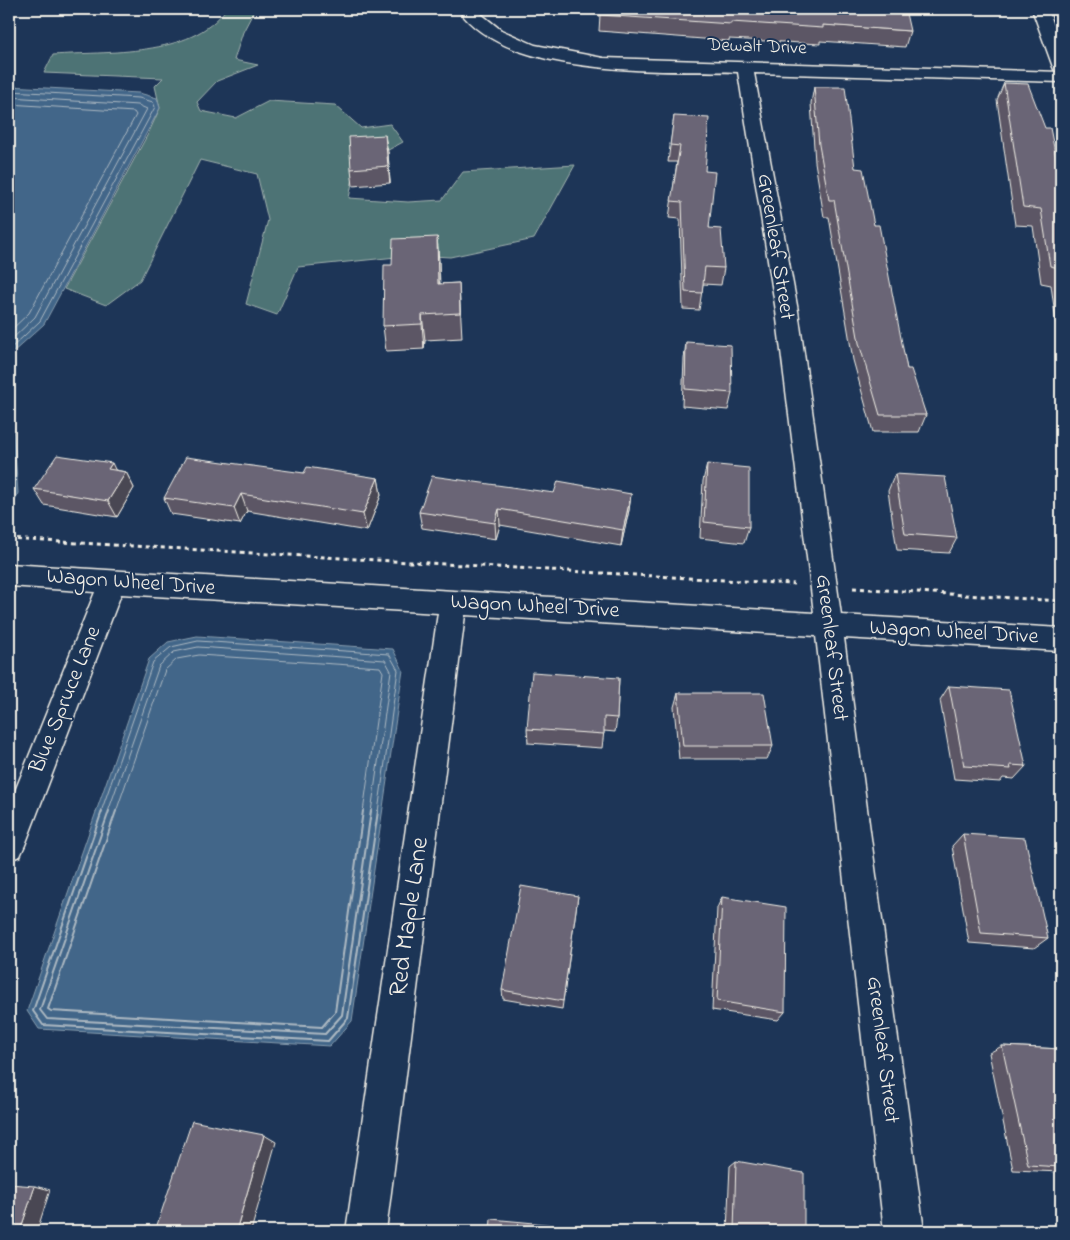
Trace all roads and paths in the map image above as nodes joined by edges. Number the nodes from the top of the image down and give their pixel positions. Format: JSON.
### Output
{"nodes":[{"id":1,"x":466,"y":9,"type":"edge"},
{"id":2,"x":1040,"y":9,"type":"edge"},
{"id":3,"x":745,"y":67,"type":"junction"},
{"id":4,"x":1061,"y":67,"type":"edge"},
{"id":5,"x":1061,"y":77,"type":"edge"},
{"id":6,"x":9,"y":539,"type":"edge"},
{"id":7,"x":9,"y":575,"type":"edge"},
{"id":8,"x":112,"y":583,"type":"junction"},
{"id":9,"x":782,"y":584,"type":"dead end"},
{"id":10,"x":865,"y":588,"type":"dead end"},
{"id":11,"x":1061,"y":601,"type":"edge"},
{"id":12,"x":453,"y":602,"type":"junction"},
{"id":13,"x":829,"y":625,"type":"junction"},
{"id":14,"x":1061,"y":639,"type":"edge"},
{"id":15,"x":9,"y":845,"type":"edge"},
{"id":16,"x":366,"y":1231,"type":"edge"},
{"id":17,"x":904,"y":1231,"type":"edge"}],
"edges":[{"from":1,"to":3,"type":"street","name":"Dewalt Drive"},
{"from":2,"to":4,"type":"street"},
{"from":3,"to":5,"type":"street","name":"Dewalt Drive"},
{"from":3,"to":13,"type":"street","name":"Greenleaf Street"},
{"from":6,"to":9,"type":"path"},
{"from":7,"to":8,"type":"street","name":"Wagon Wheel Drive"},
{"from":8,"to":12,"type":"street","name":"Wagon Wheel Drive"},
{"from":8,"to":15,"type":"street","name":"Blue Spruce Lane"},
{"from":10,"to":11,"type":"path"},
{"from":12,"to":13,"type":"street","name":"Wagon Wheel Drive"},
{"from":12,"to":16,"type":"street","name":"Red Maple Lane"},
{"from":13,"to":14,"type":"street","name":"Wagon Wheel Drive"},
{"from":13,"to":17,"type":"street","name":"Greenleaf Street"}]}
